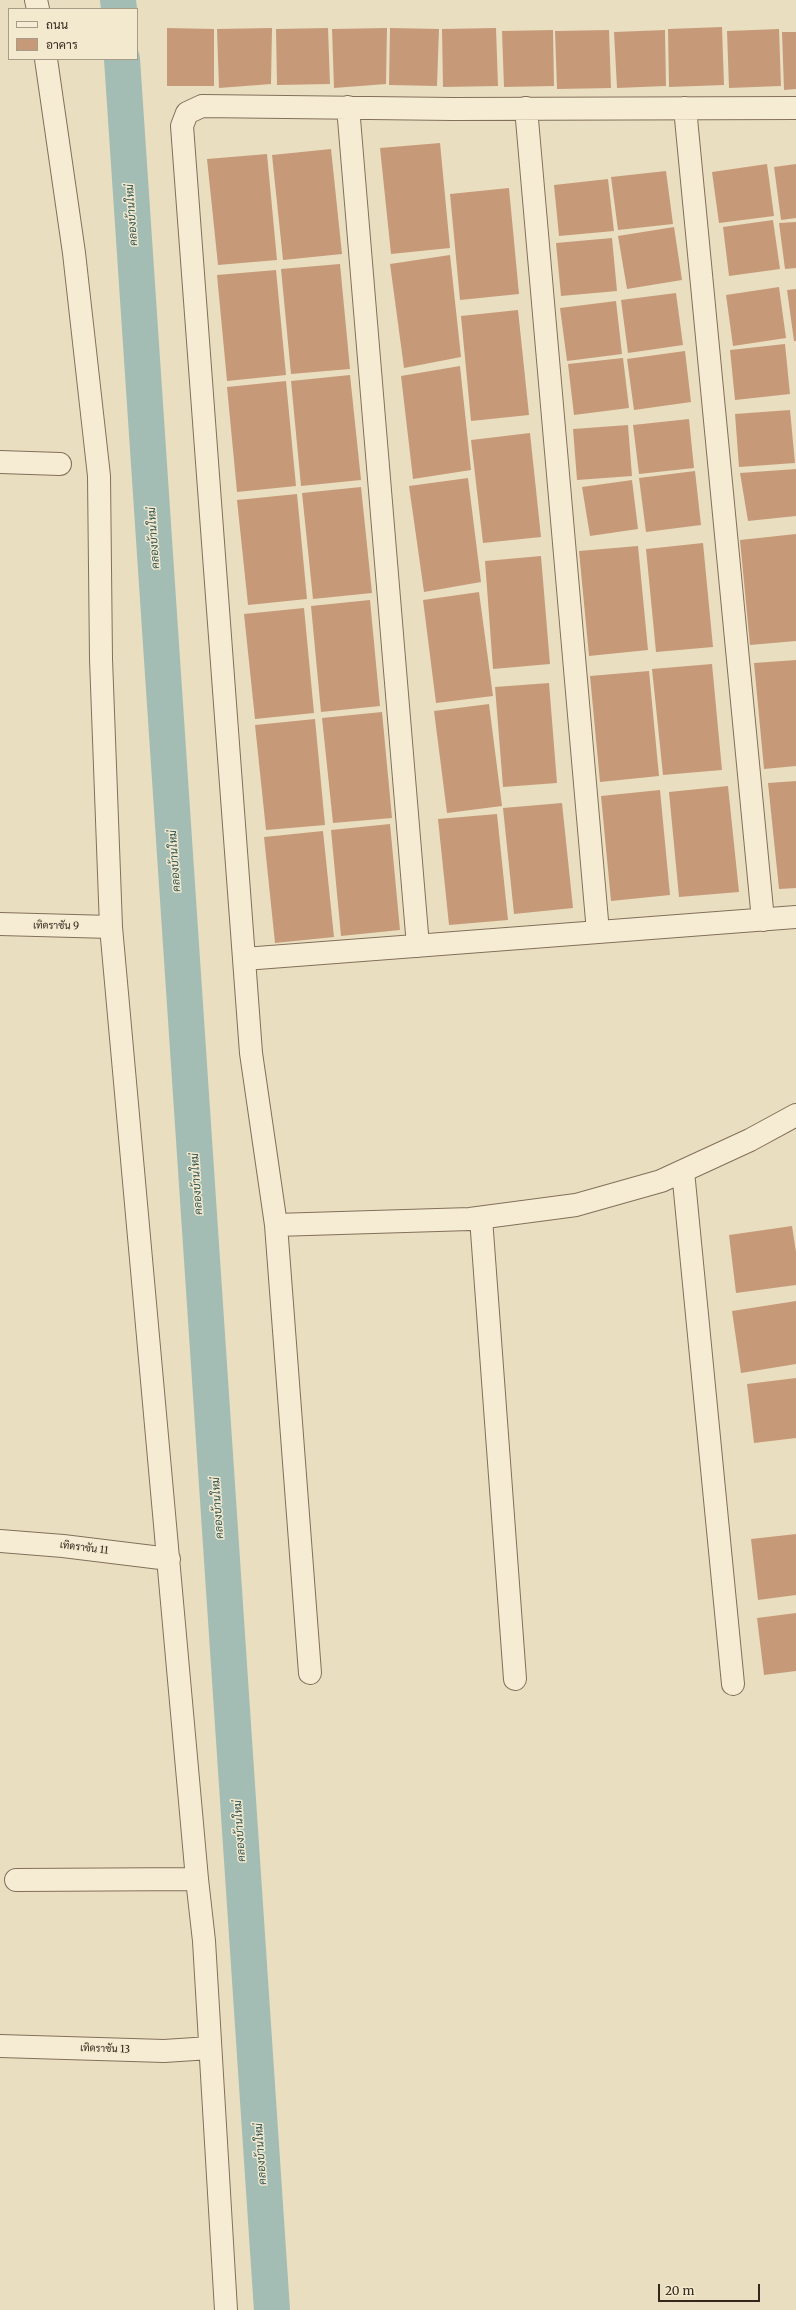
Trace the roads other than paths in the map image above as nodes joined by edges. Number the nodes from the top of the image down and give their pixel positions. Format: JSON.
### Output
{"nodes":[{"id":1,"x":46,"y":60,"type":"edge"},
{"id":2,"x":348,"y":107,"type":"junction"},
{"id":3,"x":526,"y":108,"type":"junction"},
{"id":4,"x":685,"y":108,"type":"junction"},
{"id":5,"x":796,"y":108,"type":"edge"},
{"id":6,"x":0,"y":462,"type":"edge"},
{"id":7,"x":60,"y":464,"type":"dead end"},
{"id":8,"x":796,"y":917,"type":"edge"},
{"id":9,"x":763,"y":920,"type":"junction"},
{"id":10,"x":0,"y":924,"type":"edge"},
{"id":11,"x":111,"y":927,"type":"junction"},
{"id":12,"x":598,"y":932,"type":"junction"},
{"id":13,"x":418,"y":946,"type":"junction"},
{"id":14,"x":244,"y":959,"type":"junction"},
{"id":15,"x":796,"y":1115,"type":"edge"},
{"id":16,"x":683,"y":1171,"type":"junction"},
{"id":17,"x":481,"y":1218,"type":"junction"},
{"id":18,"x":276,"y":1225,"type":"junction"},
{"id":19,"x":0,"y":1540,"type":"edge"},
{"id":20,"x":169,"y":1559,"type":"junction"},
{"id":21,"x":310,"y":1673,"type":"dead end"},
{"id":22,"x":515,"y":1679,"type":"dead end"},
{"id":23,"x":733,"y":1684,"type":"dead end"},
{"id":24,"x":196,"y":1879,"type":"junction"},
{"id":25,"x":16,"y":1880,"type":"dead end"},
{"id":26,"x":0,"y":2046,"type":"edge"},
{"id":27,"x":210,"y":2048,"type":"junction"},
{"id":28,"x":226,"y":2310,"type":"edge"}],
"edges":[{"from":1,"to":11,"type":"street"},
{"from":2,"to":3,"type":"street"},
{"from":2,"to":13,"type":"street"},
{"from":2,"to":14,"type":"street"},
{"from":3,"to":4,"type":"street"},
{"from":3,"to":12,"type":"street"},
{"from":4,"to":5,"type":"street"},
{"from":4,"to":9,"type":"street"},
{"from":6,"to":7,"type":"street"},
{"from":8,"to":9,"type":"street"},
{"from":9,"to":12,"type":"street"},
{"from":10,"to":11,"type":"street","name":"เทิดราชัน 9"},
{"from":11,"to":20,"type":"street"},
{"from":12,"to":13,"type":"street"},
{"from":13,"to":14,"type":"street"},
{"from":14,"to":18,"type":"street"},
{"from":15,"to":16,"type":"street"},
{"from":16,"to":17,"type":"street"},
{"from":16,"to":23,"type":"street"},
{"from":17,"to":18,"type":"street"},
{"from":17,"to":22,"type":"street"},
{"from":18,"to":21,"type":"street"},
{"from":19,"to":20,"type":"street","name":"เทิดราชัน 11"},
{"from":20,"to":24,"type":"street"},
{"from":24,"to":25,"type":"street"},
{"from":24,"to":27,"type":"street"},
{"from":26,"to":27,"type":"street","name":"เทิดราชัน 13"},
{"from":27,"to":28,"type":"street"}]}
